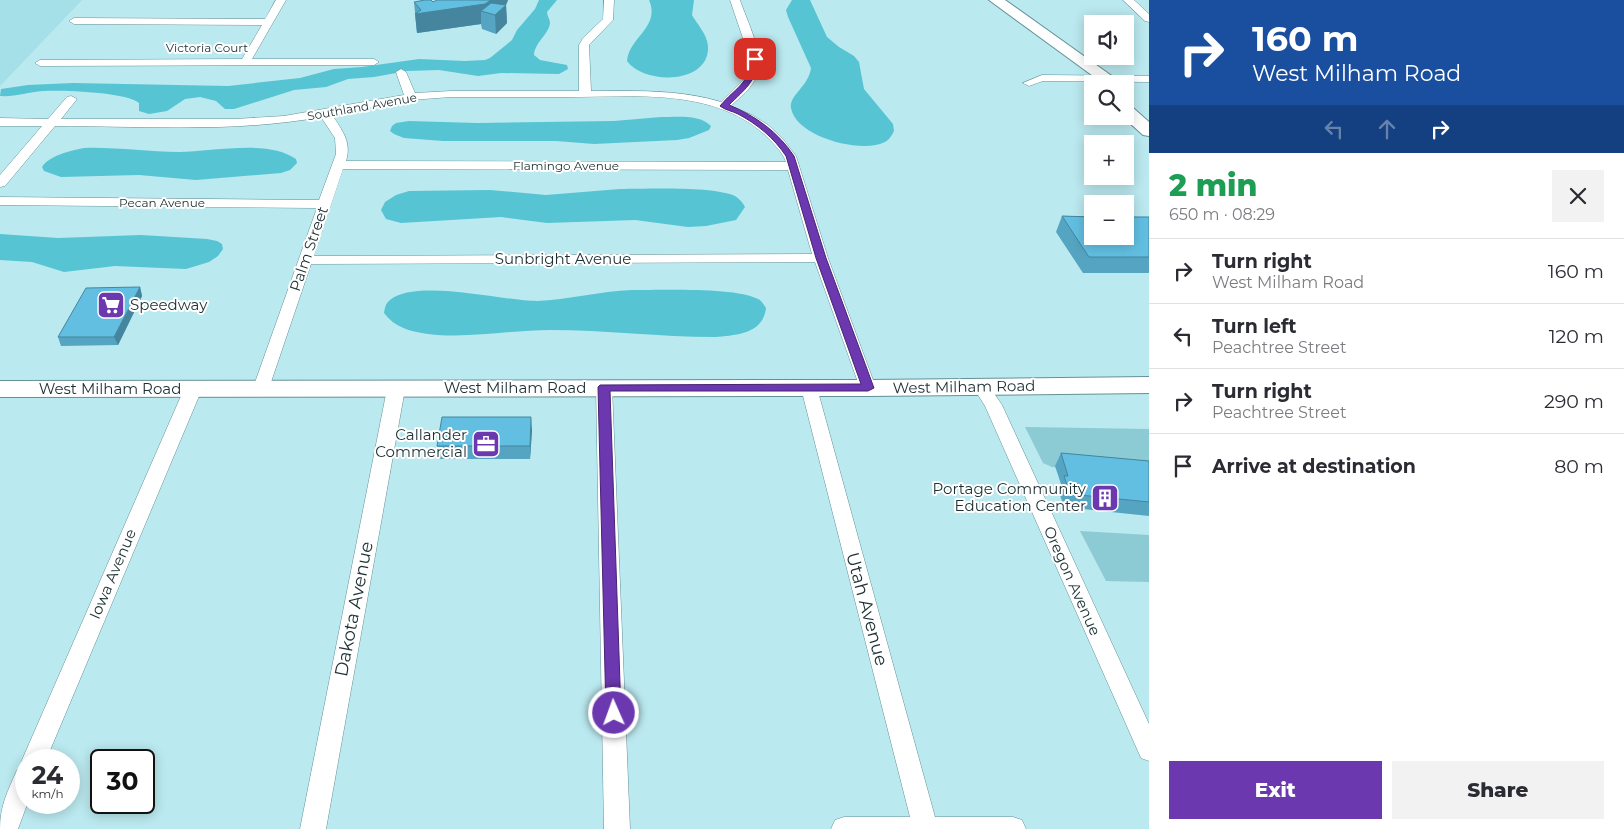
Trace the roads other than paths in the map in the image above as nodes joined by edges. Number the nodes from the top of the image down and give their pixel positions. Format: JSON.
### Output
{"nodes":[{"id":1,"x":281,"y":0,"type":"edge"},
{"id":2,"x":609,"y":0,"type":"edge"},
{"id":3,"x":735,"y":0,"type":"edge"},
{"id":4,"x":979,"y":0,"type":"edge"},
{"id":5,"x":996,"y":0,"type":"edge"},
{"id":6,"x":1128,"y":0,"type":"edge"},
{"id":7,"x":1149,"y":19,"type":"edge"},
{"id":8,"x":74,"y":22,"type":"dead end"},
{"id":9,"x":268,"y":22,"type":"junction"},
{"id":10,"x":246,"y":61,"type":"junction"},
{"id":11,"x":374,"y":62,"type":"dead end"},
{"id":12,"x":40,"y":63,"type":"dead end"},
{"id":13,"x":401,"y":72,"type":"dead end"},
{"id":14,"x":1102,"y":75,"type":"edge"},
{"id":15,"x":1084,"y":78,"type":"edge"},
{"id":16,"x":1149,"y":79,"type":"edge"},
{"id":17,"x":1134,"y":80,"type":"edge"},
{"id":18,"x":1149,"y":87,"type":"edge"},
{"id":19,"x":1134,"y":88,"type":"edge"},
{"id":20,"x":585,"y":93,"type":"junction"},
{"id":21,"x":411,"y":97,"type":"junction"},
{"id":22,"x":1134,"y":97,"type":"edge"},
{"id":23,"x":71,"y":99,"type":"dead end"},
{"id":24,"x":724,"y":106,"type":"junction"},
{"id":25,"x":1149,"y":110,"type":"edge"},
{"id":26,"x":325,"y":113,"type":"junction"},
{"id":27,"x":1134,"y":118,"type":"edge"},
{"id":28,"x":0,"y":122,"type":"edge"},
{"id":29,"x":51,"y":122,"type":"junction"},
{"id":30,"x":1149,"y":131,"type":"edge"},
{"id":31,"x":339,"y":165,"type":"junction"},
{"id":32,"x":793,"y":166,"type":"junction"},
{"id":33,"x":0,"y":183,"type":"edge"},
{"id":34,"x":0,"y":201,"type":"edge"},
{"id":35,"x":324,"y":204,"type":"junction"},
{"id":36,"x":821,"y":258,"type":"junction"},
{"id":37,"x":305,"y":260,"type":"junction"},
{"id":38,"x":1149,"y":385,"type":"edge"},
{"id":39,"x":604,"y":387,"type":"junction"},
{"id":40,"x":981,"y":387,"type":"junction"},
{"id":41,"x":0,"y":388,"type":"edge"},
{"id":42,"x":261,"y":388,"type":"junction"},
{"id":43,"x":809,"y":388,"type":"junction"},
{"id":44,"x":868,"y":388,"type":"junction"},
{"id":45,"x":193,"y":389,"type":"junction"},
{"id":46,"x":396,"y":389,"type":"junction"},
{"id":47,"x":39,"y":749,"type":"edge"},
{"id":48,"x":1149,"y":750,"type":"edge"},
{"id":49,"x":15,"y":805,"type":"edge"},
{"id":50,"x":926,"y":828,"type":"edge"},
{"id":51,"x":5,"y":829,"type":"edge"},
{"id":52,"x":313,"y":829,"type":"edge"},
{"id":53,"x":617,"y":829,"type":"edge"},
{"id":54,"x":844,"y":829,"type":"edge"},
{"id":55,"x":1012,"y":829,"type":"edge"}],
"edges":[{"from":1,"to":9,"type":"street"},
{"from":2,"to":20,"type":"street"},
{"from":3,"to":24,"type":"street"},
{"from":4,"to":15,"type":"street"},
{"from":5,"to":14,"type":"street"},
{"from":6,"to":7,"type":"street"},
{"from":8,"to":9,"type":"street"},
{"from":9,"to":10,"type":"street"},
{"from":10,"to":11,"type":"street","name":"Victoria Court"},
{"from":10,"to":12,"type":"street","name":"Victoria Court"},
{"from":13,"to":21,"type":"street"},
{"from":16,"to":17,"type":"street"},
{"from":18,"to":19,"type":"street"},
{"from":20,"to":21,"type":"street","name":"Southland Avenue"},
{"from":20,"to":24,"type":"street","name":"Southland Avenue"},
{"from":21,"to":26,"type":"street","name":"Southland Avenue"},
{"from":22,"to":25,"type":"street"},
{"from":23,"to":29,"type":"street"},
{"from":24,"to":32,"type":"street","name":"Southland Avenue"},
{"from":26,"to":29,"type":"street","name":"Southland Avenue"},
{"from":26,"to":31,"type":"street","name":"Palm Street"},
{"from":27,"to":30,"type":"street"},
{"from":28,"to":29,"type":"street","name":"Southland Avenue"},
{"from":29,"to":33,"type":"street"},
{"from":31,"to":32,"type":"street","name":"Flamingo Avenue"},
{"from":31,"to":35,"type":"street","name":"Palm Street"},
{"from":32,"to":36,"type":"street","name":"Southland Avenue"},
{"from":34,"to":35,"type":"street","name":"Pecan Avenue"},
{"from":35,"to":37,"type":"street","name":"Palm Street"},
{"from":36,"to":37,"type":"street","name":"Sunbright Avenue"},
{"from":36,"to":44,"type":"street","name":"Southland Avenue"},
{"from":37,"to":42,"type":"street","name":"Palm Street"},
{"from":38,"to":40,"type":"street","name":"West Milham Road"},
{"from":39,"to":43,"type":"street","name":"West Milham Road"},
{"from":39,"to":46,"type":"street","name":"West Milham Road"},
{"from":39,"to":53,"type":"street"},
{"from":40,"to":44,"type":"street","name":"West Milham Road"},
{"from":40,"to":48,"type":"street","name":"Oregon Avenue"},
{"from":41,"to":45,"type":"street","name":"West Milham Road"},
{"from":42,"to":45,"type":"street","name":"West Milham Road"},
{"from":42,"to":46,"type":"street","name":"West Milham Road"},
{"from":43,"to":44,"type":"street","name":"West Milham Road"},
{"from":43,"to":50,"type":"street","name":"Utah Avenue"},
{"from":45,"to":47,"type":"street","name":"Iowa Avenue"},
{"from":46,"to":52,"type":"street","name":"Dakota Avenue"},
{"from":49,"to":51,"type":"street"},
{"from":50,"to":54,"type":"street"},
{"from":50,"to":55,"type":"street"}]}
